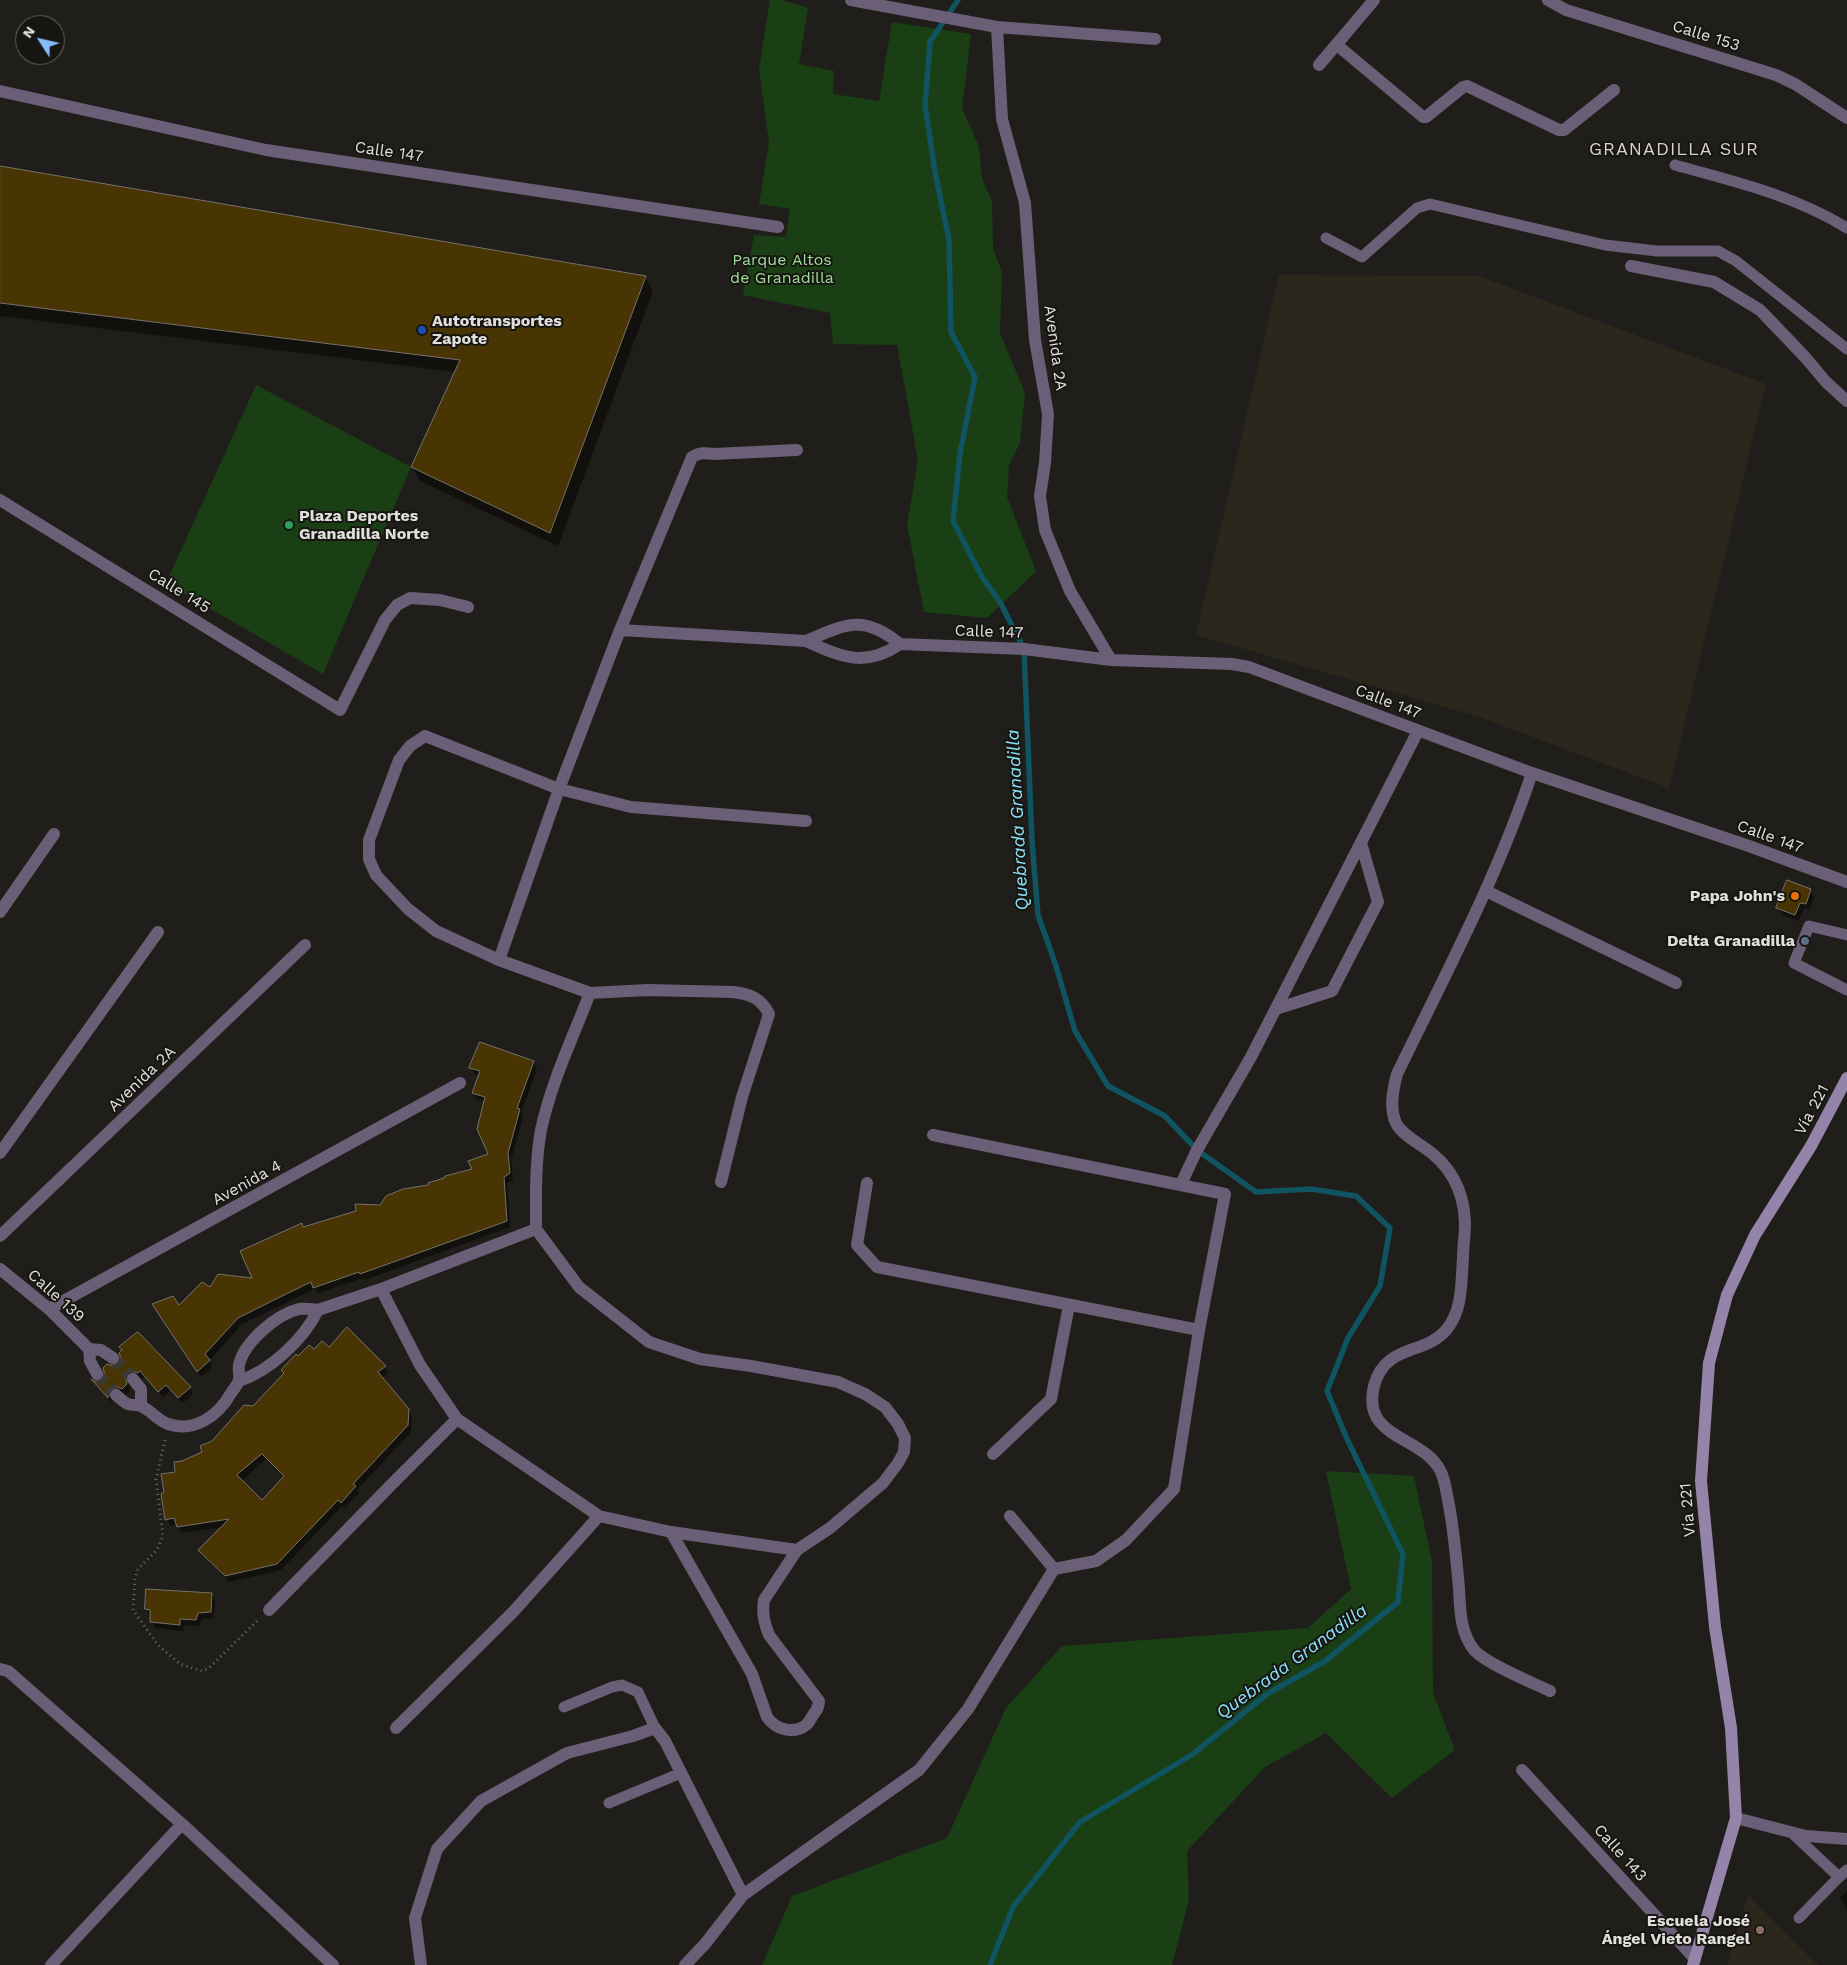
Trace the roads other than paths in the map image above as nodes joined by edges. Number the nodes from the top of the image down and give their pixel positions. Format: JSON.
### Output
{"nodes":[{"id":1,"x":851,"y":0,"type":"edge"},
{"id":2,"x":1374,"y":0,"type":"edge"},
{"id":3,"x":1548,"y":0,"type":"edge"},
{"id":4,"x":997,"y":27,"type":"junction"},
{"id":5,"x":1155,"y":39,"type":"dead end"},
{"id":6,"x":1337,"y":44,"type":"junction"},
{"id":7,"x":1319,"y":65,"type":"dead end"},
{"id":8,"x":1614,"y":90,"type":"dead end"},
{"id":9,"x":0,"y":91,"type":"edge"},
{"id":10,"x":1847,"y":118,"type":"edge"},
{"id":11,"x":1675,"y":165,"type":"dead end"},
{"id":12,"x":778,"y":226,"type":"dead end"},
{"id":13,"x":1847,"y":228,"type":"edge"},
{"id":14,"x":1326,"y":238,"type":"dead end"},
{"id":15,"x":1631,"y":266,"type":"dead end"},
{"id":16,"x":1847,"y":349,"type":"edge"},
{"id":17,"x":1847,"y":401,"type":"edge"},
{"id":18,"x":798,"y":450,"type":"dead end"},
{"id":19,"x":0,"y":500,"type":"edge"},
{"id":20,"x":468,"y":607,"type":"dead end"},
{"id":21,"x":620,"y":630,"type":"junction"},
{"id":22,"x":806,"y":641,"type":"junction"},
{"id":23,"x":900,"y":644,"type":"junction"},
{"id":24,"x":1111,"y":660,"type":"junction"},
{"id":25,"x":1418,"y":731,"type":"junction"},
{"id":26,"x":1532,"y":774,"type":"junction"},
{"id":27,"x":559,"y":789,"type":"junction"},
{"id":28,"x":806,"y":821,"type":"dead end"},
{"id":29,"x":54,"y":834,"type":"dead end"},
{"id":30,"x":1361,"y":843,"type":"junction"},
{"id":31,"x":1847,"y":882,"type":"edge"},
{"id":32,"x":1486,"y":891,"type":"junction"},
{"id":33,"x":0,"y":912,"type":"edge"},
{"id":34,"x":158,"y":932,"type":"dead end"},
{"id":35,"x":1847,"y":935,"type":"edge"},
{"id":36,"x":306,"y":945,"type":"dead end"},
{"id":37,"x":499,"y":960,"type":"junction"},
{"id":38,"x":1676,"y":983,"type":"dead end"},
{"id":39,"x":1847,"y":990,"type":"edge"},
{"id":40,"x":590,"y":993,"type":"junction"},
{"id":41,"x":1276,"y":1008,"type":"junction"},
{"id":42,"x":1847,"y":1078,"type":"edge"},
{"id":43,"x":460,"y":1083,"type":"dead end"},
{"id":44,"x":933,"y":1135,"type":"dead end"},
{"id":45,"x":0,"y":1153,"type":"edge"},
{"id":46,"x":721,"y":1182,"type":"dead end"},
{"id":47,"x":867,"y":1183,"type":"dead end"},
{"id":48,"x":1180,"y":1184,"type":"junction"},
{"id":49,"x":536,"y":1229,"type":"junction"},
{"id":50,"x":0,"y":1236,"type":"edge"},
{"id":51,"x":0,"y":1269,"type":"edge"},
{"id":52,"x":381,"y":1289,"type":"junction"},
{"id":53,"x":1069,"y":1305,"type":"junction"},
{"id":54,"x":49,"y":1309,"type":"junction"},
{"id":55,"x":318,"y":1310,"type":"junction"},
{"id":56,"x":1199,"y":1330,"type":"junction"},
{"id":57,"x":89,"y":1349,"type":"junction"},
{"id":58,"x":113,"y":1358,"type":"tunnel mouth"},
{"id":59,"x":97,"y":1374,"type":"tunnel mouth"},
{"id":60,"x":133,"y":1379,"type":"tunnel mouth"},
{"id":61,"x":239,"y":1381,"type":"junction"},
{"id":62,"x":116,"y":1395,"type":"tunnel mouth"},
{"id":63,"x":142,"y":1406,"type":"junction"},
{"id":64,"x":457,"y":1419,"type":"junction"},
{"id":65,"x":993,"y":1454,"type":"dead end"},
{"id":66,"x":600,"y":1516,"type":"junction"},
{"id":67,"x":1010,"y":1516,"type":"dead end"},
{"id":68,"x":671,"y":1532,"type":"junction"},
{"id":69,"x":797,"y":1550,"type":"junction"},
{"id":70,"x":1054,"y":1569,"type":"junction"},
{"id":71,"x":269,"y":1610,"type":"road end"},
{"id":72,"x":0,"y":1669,"type":"edge"},
{"id":73,"x":1550,"y":1691,"type":"dead end"},
{"id":74,"x":564,"y":1707,"type":"dead end"},
{"id":75,"x":396,"y":1728,"type":"dead end"},
{"id":76,"x":655,"y":1728,"type":"junction"},
{"id":77,"x":1522,"y":1770,"type":"dead end"},
{"id":78,"x":681,"y":1773,"type":"junction"},
{"id":79,"x":609,"y":1803,"type":"dead end"},
{"id":80,"x":1736,"y":1818,"type":"junction"},
{"id":81,"x":182,"y":1824,"type":"junction"},
{"id":82,"x":1791,"y":1832,"type":"junction"},
{"id":83,"x":1847,"y":1839,"type":"edge"},
{"id":84,"x":1843,"y":1873,"type":"edge"},
{"id":85,"x":743,"y":1895,"type":"junction"},
{"id":86,"x":1799,"y":1918,"type":"dead end"},
{"id":87,"x":1694,"y":1962,"type":"edge"},
{"id":88,"x":51,"y":1965,"type":"edge"},
{"id":89,"x":333,"y":1965,"type":"edge"},
{"id":90,"x":421,"y":1965,"type":"edge"},
{"id":91,"x":685,"y":1965,"type":"edge"}],
"edges":[{"from":1,"to":4,"type":"street"},
{"from":2,"to":6,"type":"street"},
{"from":3,"to":10,"type":"street","name":"Calle 153"},
{"from":4,"to":5,"type":"street"},
{"from":4,"to":24,"type":"street","name":"Avenida 2A"},
{"from":6,"to":7,"type":"street"},
{"from":6,"to":8,"type":"street"},
{"from":9,"to":12,"type":"street","name":"Calle 147"},
{"from":11,"to":13,"type":"lane"},
{"from":14,"to":16,"type":"lane"},
{"from":15,"to":17,"type":"street"},
{"from":18,"to":21,"type":"street"},
{"from":19,"to":20,"type":"street","name":"Calle 145"},
{"from":21,"to":22,"type":"street"},
{"from":21,"to":27,"type":"street"},
{"from":22,"to":23,"type":"street"},
{"from":22,"to":23,"type":"street"},
{"from":23,"to":24,"type":"street","name":"Calle 147"},
{"from":24,"to":25,"type":"street","name":"Calle 147"},
{"from":25,"to":26,"type":"street","name":"Calle 147"},
{"from":25,"to":30,"type":"street"},
{"from":26,"to":31,"type":"street","name":"Calle 147"},
{"from":26,"to":32,"type":"street"},
{"from":27,"to":28,"type":"street"},
{"from":27,"to":37,"type":"street"},
{"from":27,"to":37,"type":"street"},
{"from":29,"to":33,"type":"street"},
{"from":30,"to":41,"type":"street"},
{"from":30,"to":41,"type":"street"},
{"from":32,"to":38,"type":"street"},
{"from":32,"to":73,"type":"street"},
{"from":34,"to":45,"type":"street"},
{"from":35,"to":39,"type":"lane"},
{"from":36,"to":50,"type":"street","name":"Avenida 2A"},
{"from":37,"to":40,"type":"street"},
{"from":40,"to":46,"type":"street"},
{"from":40,"to":49,"type":"street"},
{"from":41,"to":48,"type":"street"},
{"from":42,"to":80,"type":"main road","name":"Vía 221"},
{"from":43,"to":54,"type":"street","name":"Avenida 4"},
{"from":44,"to":48,"type":"street"},
{"from":47,"to":53,"type":"street"},
{"from":48,"to":56,"type":"street"},
{"from":49,"to":52,"type":"street"},
{"from":49,"to":69,"type":"street"},
{"from":51,"to":54,"type":"street","name":"Calle 139"},
{"from":52,"to":55,"type":"street"},
{"from":52,"to":64,"type":"street"},
{"from":53,"to":56,"type":"street"},
{"from":53,"to":65,"type":"street"},
{"from":54,"to":57,"type":"street","name":"Calle 139"},
{"from":55,"to":61,"type":"street"},
{"from":55,"to":61,"type":"street"},
{"from":56,"to":70,"type":"street"},
{"from":57,"to":58,"type":"street"},
{"from":57,"to":59,"type":"street"},
{"from":60,"to":63,"type":"street"},
{"from":61,"to":63,"type":"street"},
{"from":62,"to":63,"type":"street"},
{"from":64,"to":66,"type":"street"},
{"from":64,"to":71,"type":"street"},
{"from":66,"to":68,"type":"street"},
{"from":66,"to":75,"type":"street"},
{"from":67,"to":70,"type":"street"},
{"from":68,"to":69,"type":"street"},
{"from":68,"to":69,"type":"street"},
{"from":70,"to":85,"type":"street"},
{"from":72,"to":81,"type":"street"},
{"from":74,"to":76,"type":"lane"},
{"from":76,"to":78,"type":"street"},
{"from":76,"to":90,"type":"street"},
{"from":77,"to":87,"type":"street","name":"Calle 143"},
{"from":78,"to":79,"type":"lane"},
{"from":78,"to":85,"type":"street"},
{"from":80,"to":82,"type":"street"},
{"from":80,"to":87,"type":"main road","name":"Vía 221"},
{"from":81,"to":88,"type":"street"},
{"from":81,"to":89,"type":"street"},
{"from":82,"to":83,"type":"street"},
{"from":82,"to":84,"type":"lane"},
{"from":84,"to":86,"type":"lane"},
{"from":85,"to":91,"type":"street"}]}
